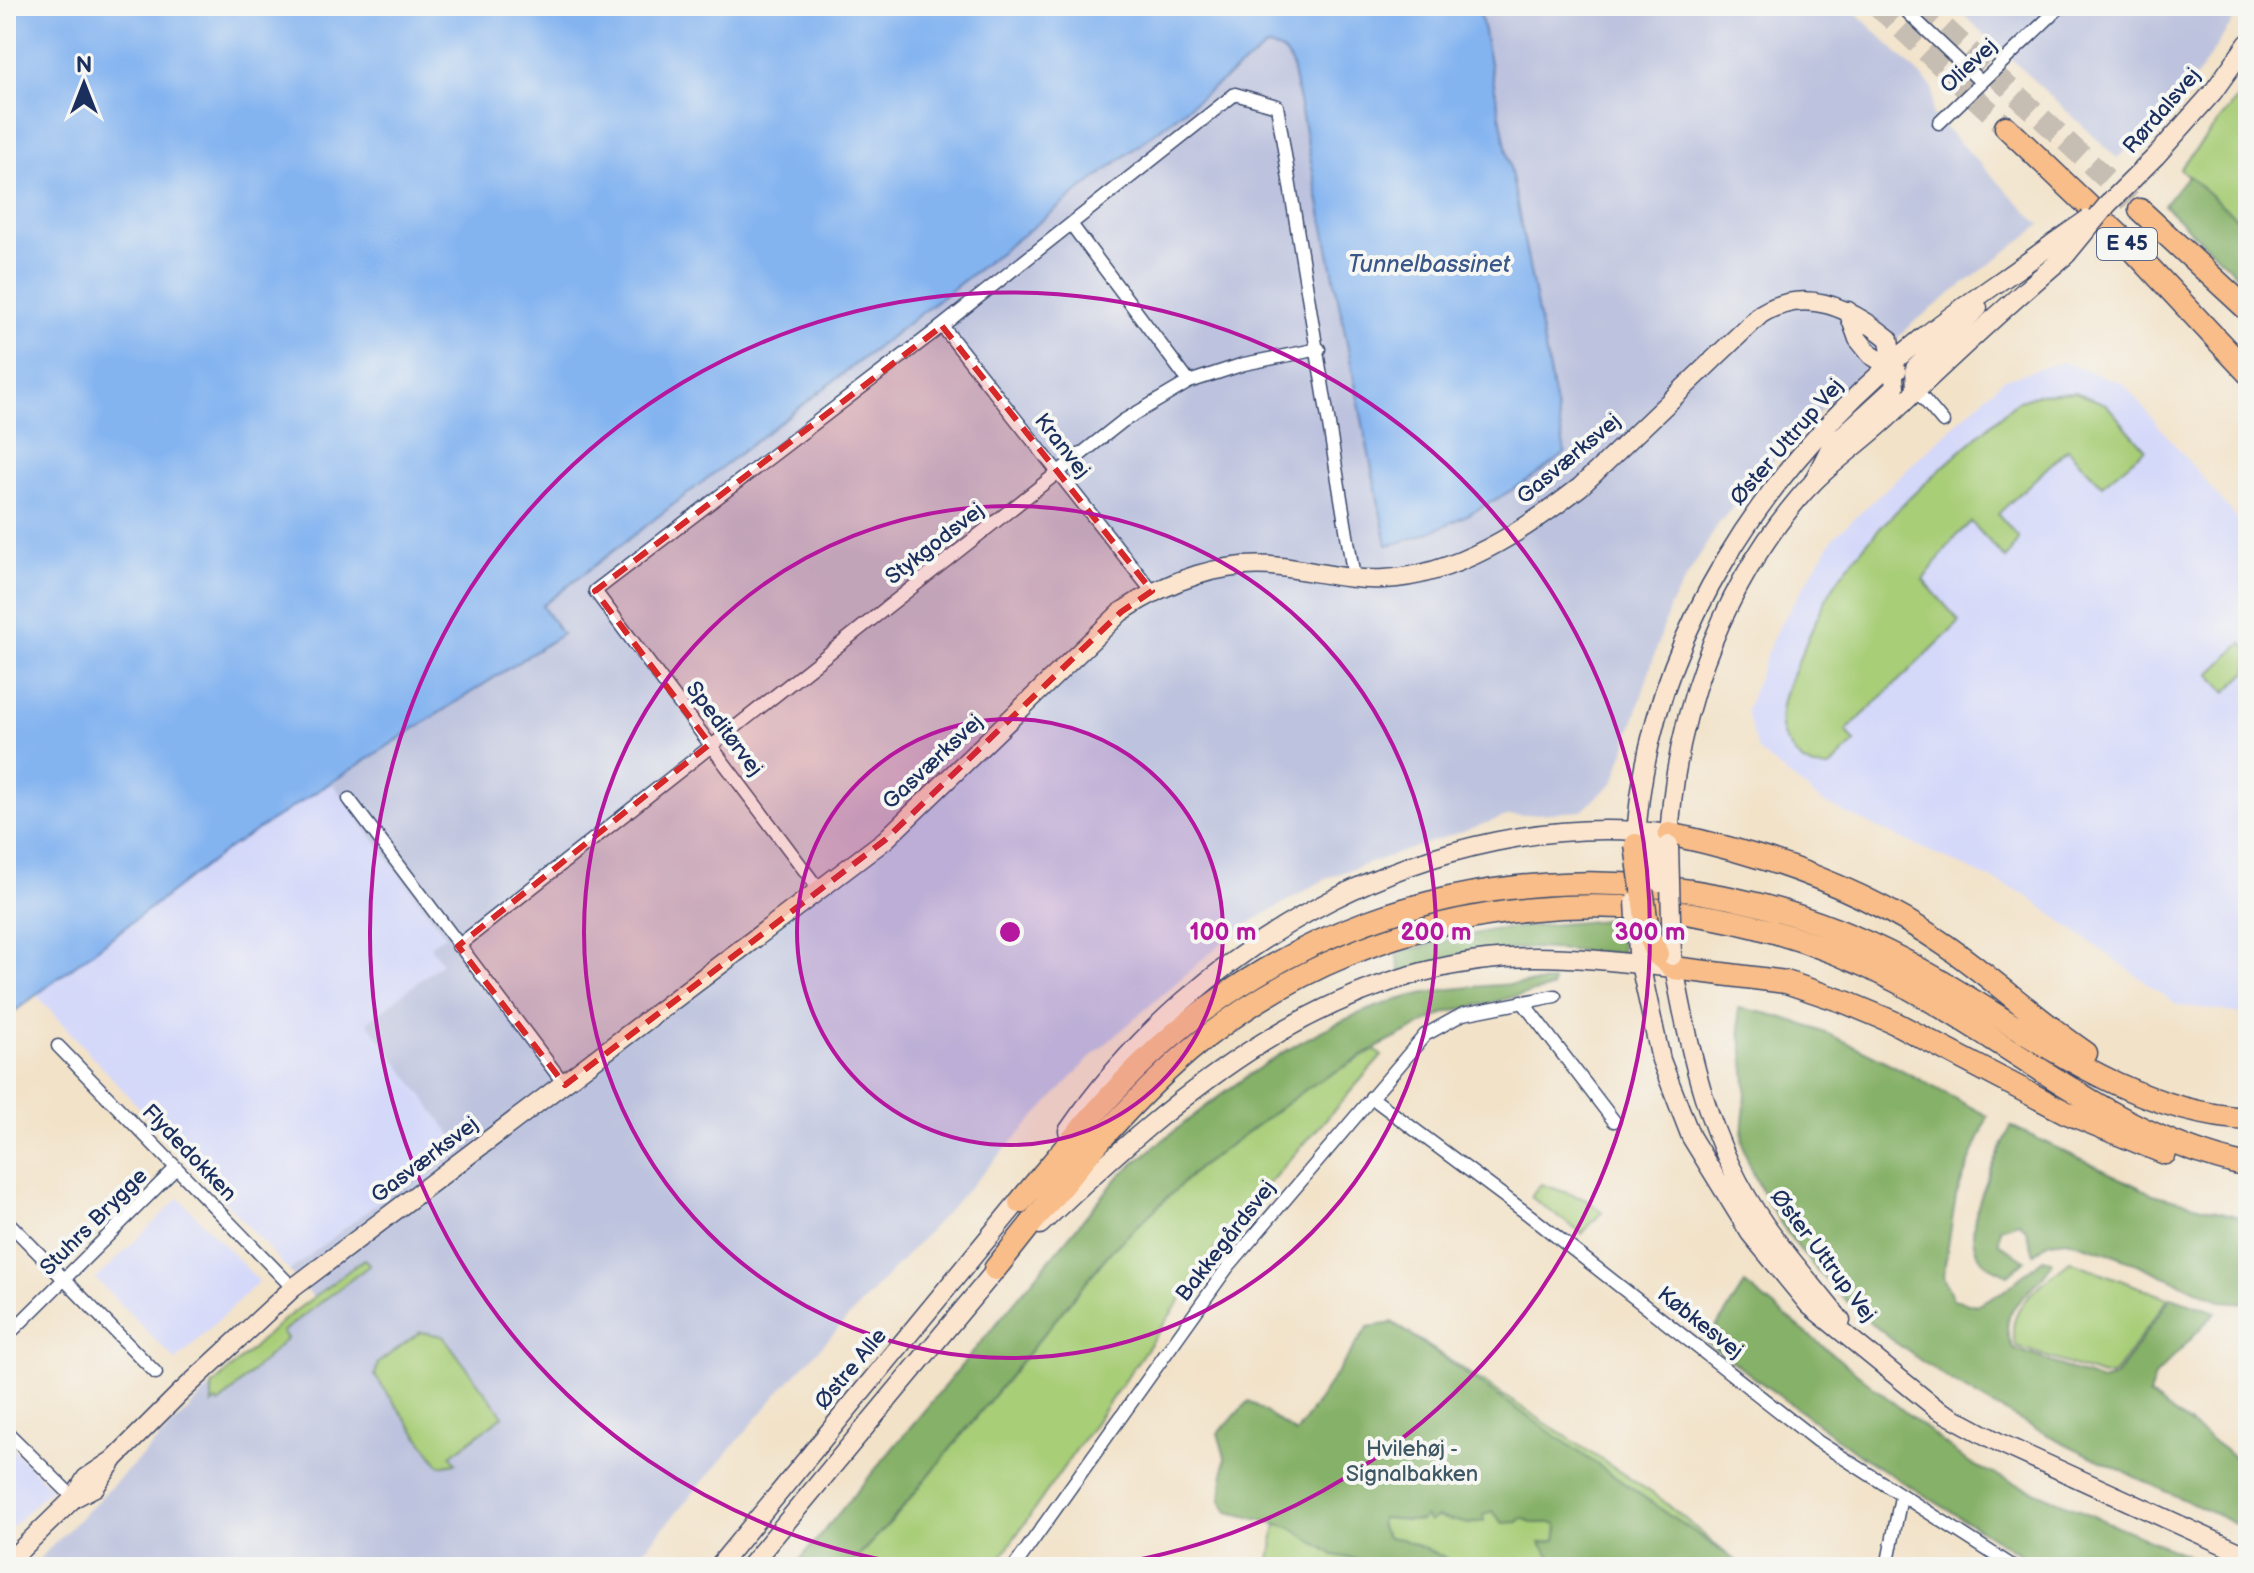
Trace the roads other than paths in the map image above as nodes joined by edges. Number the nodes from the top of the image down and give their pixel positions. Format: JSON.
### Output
{"nodes":[{"id":1,"x":1901,"y":6,"type":"edge"},
{"id":2,"x":2061,"y":6,"type":"edge"},
{"id":3,"x":2248,"y":43,"type":"edge"},
{"id":4,"x":1981,"y":82,"type":"junction"},
{"id":5,"x":1939,"y":123,"type":"dead end"},
{"id":6,"x":2006,"y":127,"type":"tunnel mouth"},
{"id":7,"x":2140,"y":210,"type":"tunnel mouth"},
{"id":8,"x":1071,"y":224,"type":"junction"},
{"id":9,"x":2061,"y":248,"type":"junction"},
{"id":10,"x":1988,"y":292,"type":"junction"},
{"id":11,"x":2248,"y":310,"type":"edge"},
{"id":12,"x":942,"y":326,"type":"junction"},
{"id":13,"x":1319,"y":349,"type":"junction"},
{"id":14,"x":1892,"y":366,"type":"junction"},
{"id":15,"x":2246,"y":371,"type":"edge"},
{"id":16,"x":1189,"y":382,"type":"junction"},
{"id":17,"x":1916,"y":390,"type":"junction"},
{"id":18,"x":1943,"y":422,"type":"dead end"},
{"id":19,"x":1058,"y":473,"type":"junction"},
{"id":20,"x":1812,"y":484,"type":"junction"},
{"id":21,"x":1354,"y":578,"type":"junction"},
{"id":22,"x":1152,"y":591,"type":"junction"},
{"id":23,"x":710,"y":744,"type":"junction"},
{"id":24,"x":349,"y":799,"type":"dead end"},
{"id":25,"x":1636,"y":839,"type":"junction"},
{"id":26,"x":1669,"y":840,"type":"junction"},
{"id":27,"x":820,"y":891,"type":"junction"},
{"id":28,"x":458,"y":946,"type":"junction"},
{"id":29,"x":1659,"y":958,"type":"junction"},
{"id":30,"x":1555,"y":996,"type":"dead end"},
{"id":31,"x":1522,"y":1001,"type":"junction"},
{"id":32,"x":58,"y":1046,"type":"dead end"},
{"id":33,"x":565,"y":1085,"type":"junction"},
{"id":34,"x":1371,"y":1097,"type":"junction"},
{"id":35,"x":2248,"y":1109,"type":"edge"},
{"id":36,"x":2248,"y":1119,"type":"edge"},
{"id":37,"x":1614,"y":1121,"type":"dead end"},
{"id":38,"x":2248,"y":1166,"type":"edge"},
{"id":39,"x":176,"y":1168,"type":"junction"},
{"id":40,"x":2248,"y":1173,"type":"edge"},
{"id":41,"x":1020,"y":1202,"type":"junction"},
{"id":42,"x":6,"y":1220,"type":"edge"},
{"id":43,"x":995,"y":1269,"type":"junction"},
{"id":44,"x":65,"y":1280,"type":"junction"},
{"id":45,"x":293,"y":1288,"type":"junction"},
{"id":46,"x":6,"y":1337,"type":"edge"},
{"id":47,"x":1860,"y":1345,"type":"junction"},
{"id":48,"x":156,"y":1373,"type":"dead end"},
{"id":49,"x":6,"y":1431,"type":"edge"},
{"id":50,"x":1901,"y":1497,"type":"junction"},
{"id":51,"x":74,"y":1498,"type":"junction"},
{"id":52,"x":2248,"y":1556,"type":"edge"},
{"id":53,"x":6,"y":1564,"type":"edge"},
{"id":54,"x":718,"y":1567,"type":"edge"},
{"id":55,"x":749,"y":1567,"type":"edge"},
{"id":56,"x":1014,"y":1567,"type":"edge"},
{"id":57,"x":1887,"y":1567,"type":"edge"},
{"id":58,"x":2014,"y":1567,"type":"edge"}],
"edges":[{"from":1,"to":4,"type":"street"},
{"from":2,"to":4,"type":"street","name":"Olievej"},
{"from":3,"to":9,"type":"street","name":"Rørdalsvej","bridge":true},
{"from":4,"to":5,"type":"street","name":"Olievej"},
{"from":6,"to":15,"type":"highway","number":"E 45"},
{"from":7,"to":11,"type":"highway","number":"E 45"},
{"from":8,"to":12,"type":"street"},
{"from":8,"to":13,"type":"street"},
{"from":8,"to":16,"type":"street"},
{"from":9,"to":10,"type":"street","name":"Øster Uttrup Vej"},
{"from":9,"to":17,"type":"street","name":"Øster Uttrup Vej"},
{"from":10,"to":14,"type":"street","name":"Øster Uttrup Vej"},
{"from":10,"to":17,"type":"street"},
{"from":12,"to":19,"type":"street","name":"Kranvej"},
{"from":12,"to":23,"type":"street","name":"Speditørvej"},
{"from":13,"to":16,"type":"street","name":"Stykgodsvej"},
{"from":13,"to":21,"type":"street"},
{"from":14,"to":17,"type":"street"},
{"from":14,"to":20,"type":"street"},
{"from":14,"to":21,"type":"street","name":"Gasværksvej"},
{"from":14,"to":25,"type":"street","name":"Øster Uttrup Vej"},
{"from":16,"to":19,"type":"street","name":"Stykgodsvej"},
{"from":17,"to":18,"type":"street"},
{"from":17,"to":20,"type":"street","name":"Øster Uttrup Vej"},
{"from":19,"to":22,"type":"street","name":"Kranvej"},
{"from":19,"to":23,"type":"street","name":"Stykgodsvej"},
{"from":20,"to":26,"type":"street","name":"Øster Uttrup Vej"},
{"from":21,"to":22,"type":"street","name":"Gasværksvej"},
{"from":22,"to":27,"type":"street","name":"Gasværksvej"},
{"from":23,"to":27,"type":"street","name":"Speditørvej"},
{"from":23,"to":28,"type":"street"},
{"from":24,"to":28,"type":"street"},
{"from":25,"to":26,"type":"street","name":"Østre Alle"},
{"from":25,"to":29,"type":"highway","bridge":true},
{"from":25,"to":41,"type":"street","name":"Østre Alle"},
{"from":26,"to":29,"type":"street","name":"Øster Uttrup Vej","bridge":true},
{"from":26,"to":35,"type":"highway"},
{"from":27,"to":33,"type":"street","name":"Gasværksvej"},
{"from":28,"to":33,"type":"street"},
{"from":29,"to":40,"type":"highway"},
{"from":29,"to":43,"type":"street"},
{"from":29,"to":47,"type":"street","name":"Øster Uttrup Vej"},
{"from":29,"to":47,"type":"street","name":"Øster Uttrup Vej"},
{"from":30,"to":31,"type":"street","name":"Bakkegårdsvej"},
{"from":31,"to":34,"type":"street","name":"Bakkegårdsvej"},
{"from":31,"to":37,"type":"street"},
{"from":32,"to":39,"type":"street","name":"Flydedokken"},
{"from":33,"to":45,"type":"street","name":"Gasværksvej"},
{"from":34,"to":50,"type":"street","name":"Købkesvej"},
{"from":34,"to":56,"type":"street","name":"Bakkegårdsvej"},
{"from":36,"to":41,"type":"highway"},
{"from":38,"to":43,"type":"highway"},
{"from":39,"to":44,"type":"street","name":"Stuhrs Brygge"},
{"from":39,"to":45,"type":"street","name":"Flydedokken"},
{"from":41,"to":54,"type":"street","name":"Østre Alle"},
{"from":42,"to":44,"type":"street"},
{"from":43,"to":55,"type":"street"},
{"from":44,"to":46,"type":"street","name":"Stuhrs Brygge"},
{"from":44,"to":48,"type":"street"},
{"from":45,"to":51,"type":"street","name":"Gasværksvej"},
{"from":47,"to":52,"type":"street","name":"Øster Uttrup Vej"},
{"from":49,"to":51,"type":"street"},
{"from":50,"to":57,"type":"street"},
{"from":50,"to":58,"type":"street","name":"Købkesvej"},
{"from":51,"to":53,"type":"street","name":"Gasværksvej"}]}
